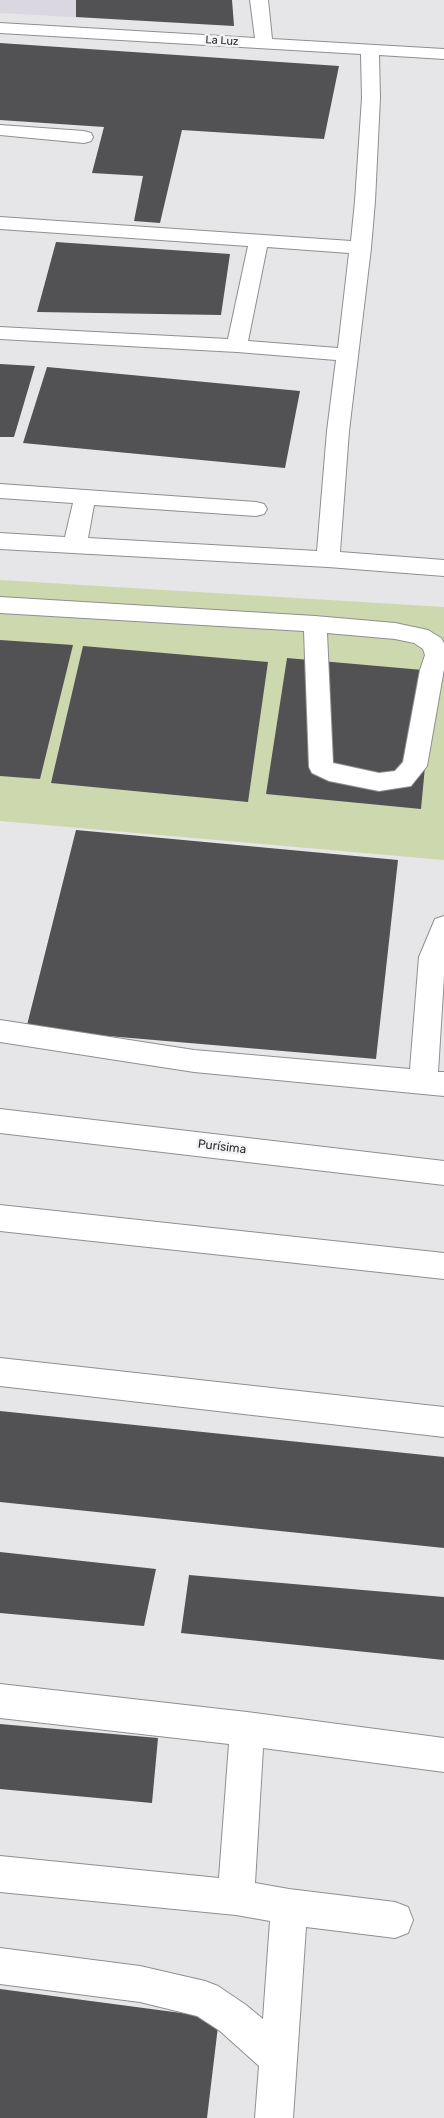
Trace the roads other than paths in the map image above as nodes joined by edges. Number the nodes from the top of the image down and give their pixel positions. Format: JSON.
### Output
{"nodes":[{"id":1,"x":259,"y":0,"type":"edge"},
{"id":2,"x":0,"y":28,"type":"edge"},
{"id":3,"x":264,"y":43,"type":"junction"},
{"id":4,"x":370,"y":50,"type":"junction"},
{"id":5,"x":444,"y":54,"type":"edge"},
{"id":6,"x":0,"y":130,"type":"edge"},
{"id":7,"x":84,"y":137,"type":"dead end"},
{"id":8,"x":0,"y":223,"type":"edge"},
{"id":9,"x":260,"y":241,"type":"junction"},
{"id":10,"x":361,"y":248,"type":"junction"},
{"id":11,"x":0,"y":333,"type":"edge"},
{"id":12,"x":237,"y":346,"type":"junction"},
{"id":13,"x":348,"y":355,"type":"junction"},
{"id":14,"x":0,"y":491,"type":"edge"},
{"id":15,"x":85,"y":497,"type":"junction"},
{"id":16,"x":256,"y":509,"type":"dead end"},
{"id":17,"x":0,"y":542,"type":"edge"},
{"id":18,"x":75,"y":545,"type":"junction"},
{"id":19,"x":328,"y":559,"type":"junction"},
{"id":20,"x":444,"y":568,"type":"edge"},
{"id":21,"x":0,"y":605,"type":"edge"},
{"id":22,"x":315,"y":624,"type":"junction"},
{"id":23,"x":444,"y":926,"type":"edge"},
{"id":24,"x":0,"y":1031,"type":"edge"},
{"id":25,"x":433,"y":1083,"type":"edge"},
{"id":26,"x":0,"y":1122,"type":"edge"},
{"id":27,"x":444,"y":1173,"type":"edge"},
{"id":28,"x":0,"y":1218,"type":"edge"},
{"id":29,"x":444,"y":1266,"type":"edge"},
{"id":30,"x":0,"y":1372,"type":"edge"},
{"id":31,"x":444,"y":1422,"type":"edge"},
{"id":32,"x":0,"y":1701,"type":"edge"},
{"id":33,"x":247,"y":1729,"type":"junction"},
{"id":34,"x":444,"y":1755,"type":"edge"},
{"id":35,"x":0,"y":1874,"type":"edge"},
{"id":36,"x":236,"y":1898,"type":"junction"},
{"id":37,"x":289,"y":1907,"type":"junction"},
{"id":38,"x":395,"y":1920,"type":"dead end"},
{"id":39,"x":0,"y":1966,"type":"edge"},
{"id":40,"x":278,"y":2058,"type":"junction"},
{"id":41,"x":274,"y":2118,"type":"edge"}],
"edges":[{"from":1,"to":3,"type":"street"},
{"from":2,"to":3,"type":"street","name":"La Luz"},
{"from":3,"to":4,"type":"street","name":"La Luz"},
{"from":4,"to":5,"type":"street","name":"La Luz"},
{"from":4,"to":10,"type":"street"},
{"from":6,"to":7,"type":"street"},
{"from":8,"to":9,"type":"street"},
{"from":9,"to":10,"type":"street"},
{"from":9,"to":12,"type":"street"},
{"from":10,"to":13,"type":"street"},
{"from":11,"to":12,"type":"street"},
{"from":12,"to":13,"type":"street"},
{"from":13,"to":19,"type":"street"},
{"from":14,"to":15,"type":"street"},
{"from":15,"to":16,"type":"street"},
{"from":15,"to":18,"type":"street"},
{"from":17,"to":18,"type":"street"},
{"from":18,"to":19,"type":"street"},
{"from":19,"to":20,"type":"street"},
{"from":21,"to":22,"type":"street"},
{"from":22,"to":22,"type":"street"},
{"from":23,"to":25,"type":"street"},
{"from":24,"to":25,"type":"street"},
{"from":26,"to":27,"type":"street","name":"Purísima"},
{"from":28,"to":29,"type":"street"},
{"from":30,"to":31,"type":"street"},
{"from":32,"to":33,"type":"street"},
{"from":33,"to":34,"type":"street"},
{"from":33,"to":36,"type":"street"},
{"from":35,"to":36,"type":"street"},
{"from":36,"to":37,"type":"street"},
{"from":37,"to":38,"type":"street"},
{"from":37,"to":40,"type":"street"},
{"from":39,"to":40,"type":"street"},
{"from":40,"to":41,"type":"street"}]}
